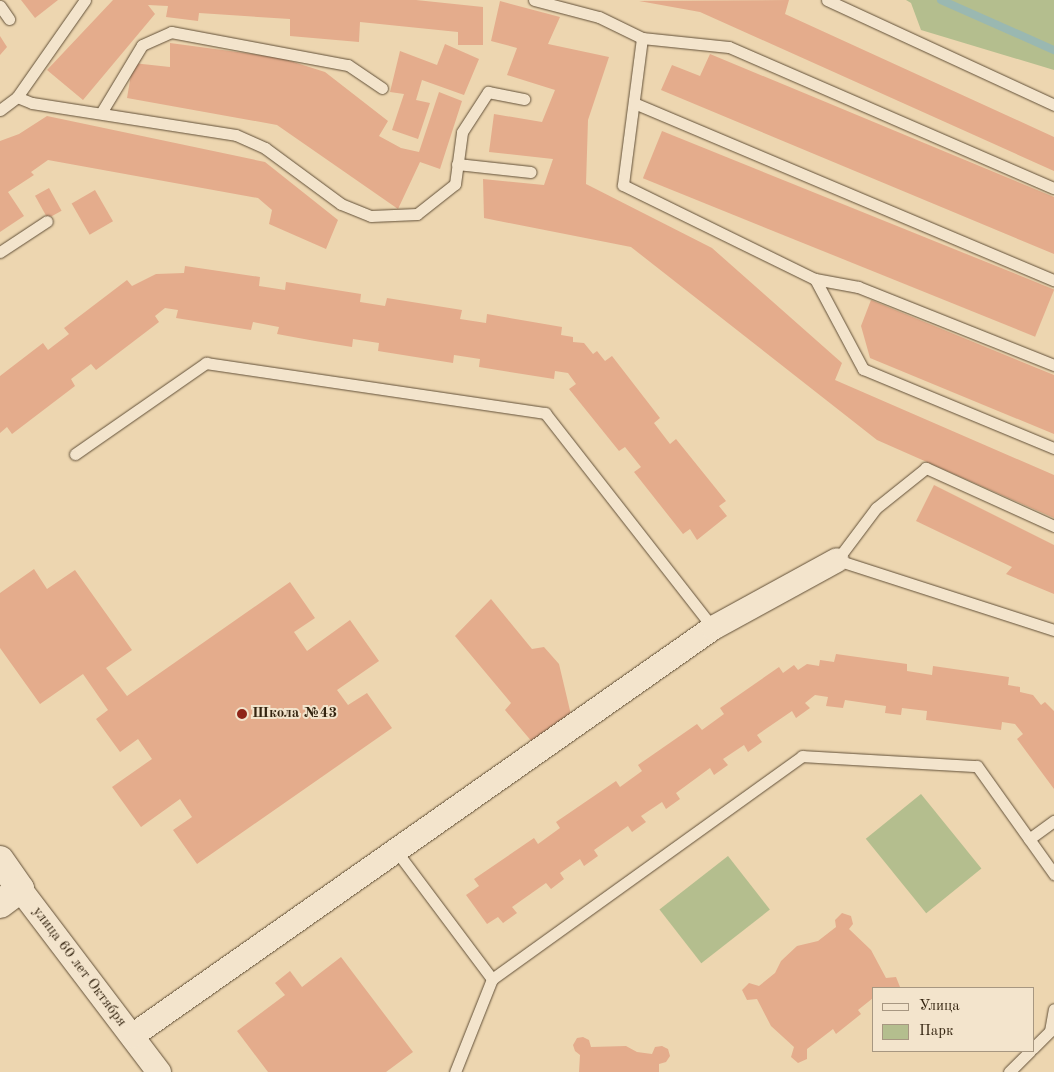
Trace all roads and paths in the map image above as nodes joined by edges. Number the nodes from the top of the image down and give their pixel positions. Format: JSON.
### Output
{"nodes":[{"id":1,"x":85,"y":0,"type":"edge"},
{"id":2,"x":534,"y":0,"type":"edge"},
{"id":3,"x":827,"y":0,"type":"edge"},
{"id":4,"x":0,"y":6,"type":"edge"},
{"id":5,"x":9,"y":18,"type":"dead end"},
{"id":6,"x":642,"y":38,"type":"junction"},
{"id":7,"x":382,"y":88,"type":"dead end"},
{"id":8,"x":17,"y":97,"type":"junction"},
{"id":9,"x":524,"y":99,"type":"dead end"},
{"id":10,"x":634,"y":103,"type":"junction"},
{"id":11,"x":1054,"y":105,"type":"edge"},
{"id":12,"x":0,"y":110,"type":"edge"},
{"id":13,"x":101,"y":113,"type":"junction"},
{"id":14,"x":457,"y":164,"type":"junction"},
{"id":15,"x":531,"y":172,"type":"dead end"},
{"id":16,"x":1054,"y":188,"type":"edge"},
{"id":17,"x":47,"y":221,"type":"dead end"},
{"id":18,"x":0,"y":252,"type":"edge"},
{"id":19,"x":815,"y":279,"type":"junction"},
{"id":20,"x":1054,"y":280,"type":"edge"},
{"id":21,"x":1054,"y":365,"type":"edge"},
{"id":22,"x":1054,"y":448,"type":"edge"},
{"id":23,"x":76,"y":454,"type":"dead end"},
{"id":24,"x":1054,"y":526,"type":"edge"},
{"id":25,"x":837,"y":560,"type":"junction"},
{"id":26,"x":713,"y":628,"type":"junction"},
{"id":27,"x":1054,"y":630,"type":"edge"},
{"id":28,"x":1054,"y":821,"type":"edge"},
{"id":29,"x":1029,"y":839,"type":"junction"},
{"id":30,"x":397,"y":852,"type":"junction"},
{"id":31,"x":0,"y":860,"type":"edge"},
{"id":32,"x":1054,"y":874,"type":"edge"},
{"id":33,"x":10,"y":896,"type":"edge"},
{"id":34,"x":492,"y":979,"type":"junction"},
{"id":35,"x":1054,"y":1009,"type":"edge"},
{"id":36,"x":132,"y":1036,"type":"junction"},
{"id":37,"x":1034,"y":1048,"type":"edge"},
{"id":38,"x":1030,"y":1052,"type":"edge"},
{"id":39,"x":159,"y":1072,"type":"edge"},
{"id":40,"x":454,"y":1072,"type":"edge"},
{"id":41,"x":1009,"y":1072,"type":"edge"}],
"edges":[{"from":1,"to":8,"type":"lane"},
{"from":2,"to":6,"type":"lane"},
{"from":3,"to":11,"type":"lane"},
{"from":4,"to":5,"type":"lane"},
{"from":6,"to":10,"type":"lane"},
{"from":6,"to":16,"type":"lane"},
{"from":7,"to":13,"type":"lane"},
{"from":8,"to":12,"type":"lane"},
{"from":8,"to":13,"type":"lane"},
{"from":9,"to":14,"type":"lane"},
{"from":10,"to":19,"type":"lane"},
{"from":10,"to":20,"type":"lane"},
{"from":13,"to":14,"type":"lane"},
{"from":14,"to":15,"type":"lane"},
{"from":17,"to":18,"type":"lane"},
{"from":19,"to":21,"type":"lane"},
{"from":19,"to":22,"type":"lane"},
{"from":23,"to":26,"type":"lane"},
{"from":24,"to":25,"type":"lane"},
{"from":25,"to":26,"type":"street"},
{"from":25,"to":27,"type":"lane"},
{"from":26,"to":30,"type":"street"},
{"from":28,"to":29,"type":"lane"},
{"from":29,"to":32,"type":"lane"},
{"from":29,"to":34,"type":"lane"},
{"from":30,"to":34,"type":"lane"},
{"from":30,"to":36,"type":"street"},
{"from":31,"to":33,"type":"street","name":"улица 60 лет Октября"},
{"from":33,"to":36,"type":"street","name":"улица 60 лет Октября"},
{"from":34,"to":40,"type":"lane"},
{"from":35,"to":37,"type":"lane"},
{"from":36,"to":39,"type":"street","name":"улица 60 лет Октября"},
{"from":38,"to":41,"type":"lane"}]}
